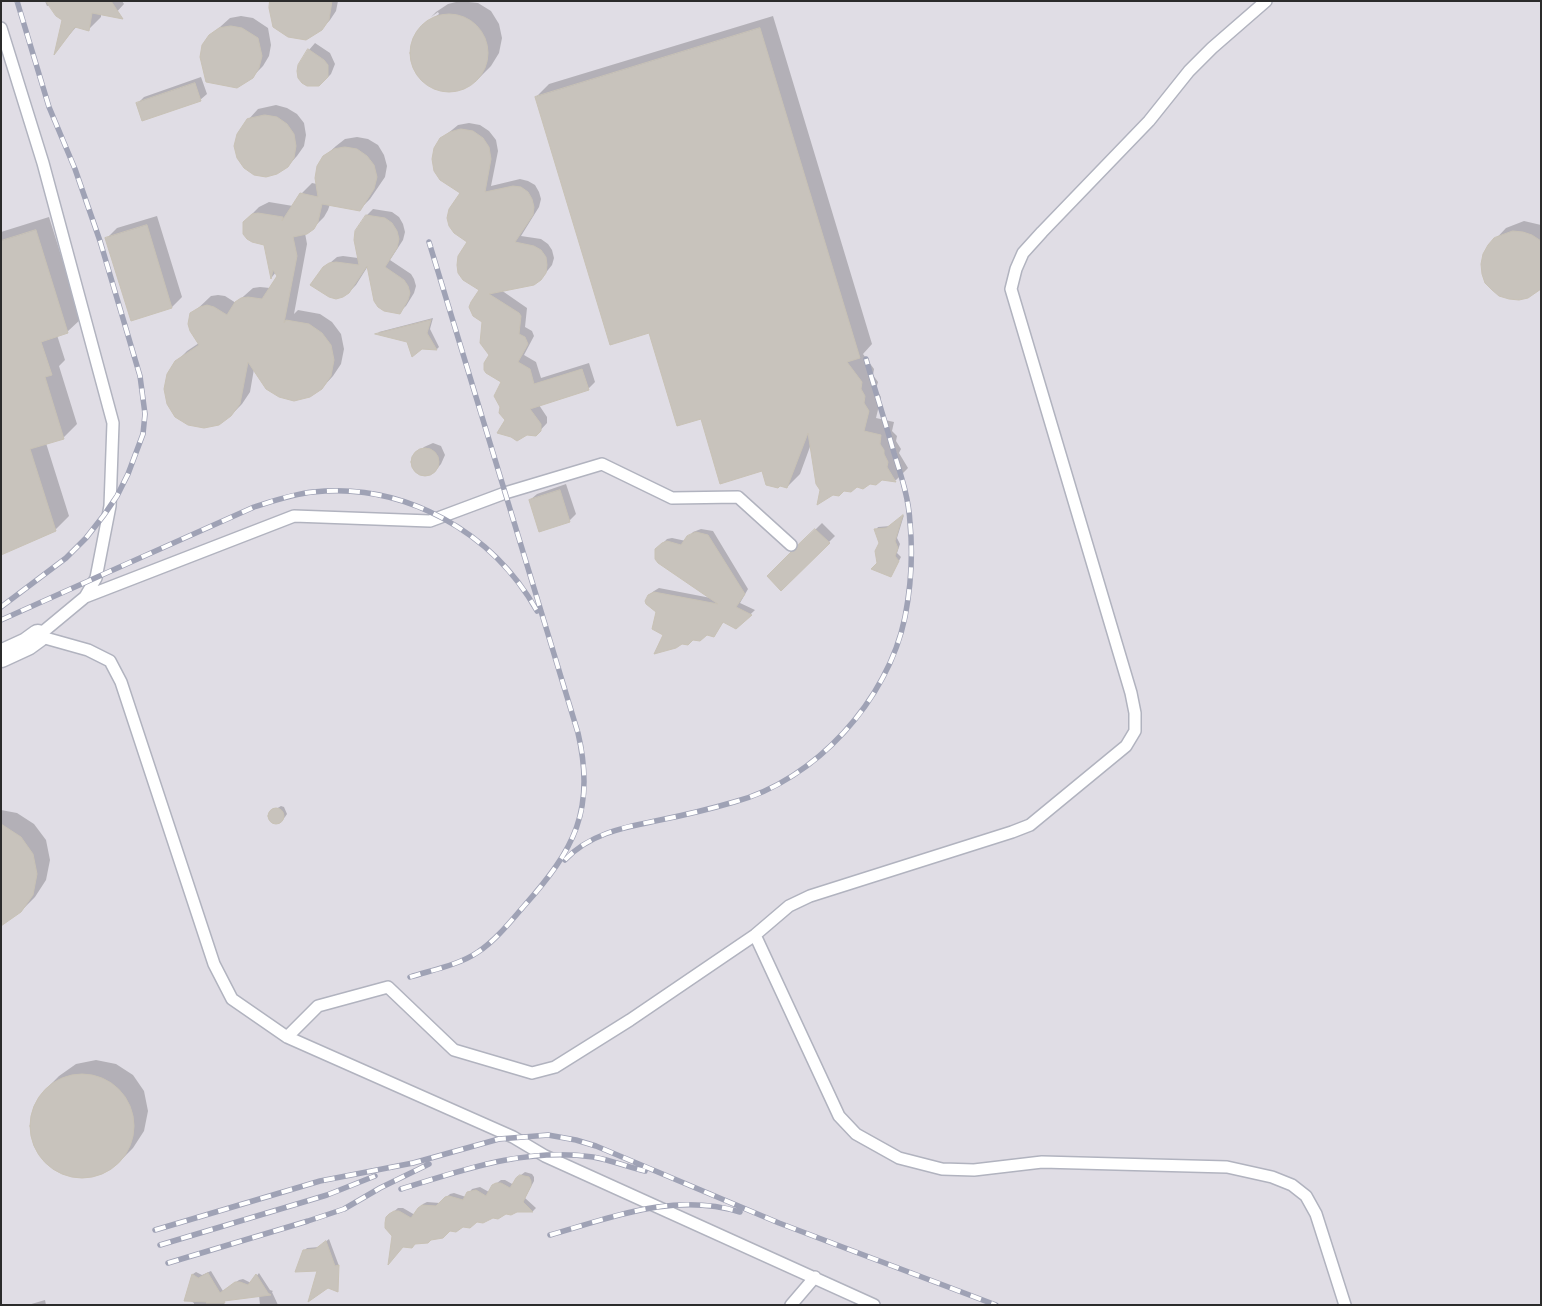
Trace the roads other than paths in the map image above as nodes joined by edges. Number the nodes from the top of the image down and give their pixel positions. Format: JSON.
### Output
{"nodes":[{"id":1,"x":1266,"y":1,"type":"edge"},
{"id":2,"x":1,"y":28,"type":"edge"},
{"id":3,"x":791,"y":545,"type":"dead end"},
{"id":4,"x":85,"y":597,"type":"junction"},
{"id":5,"x":38,"y":636,"type":"junction"},
{"id":6,"x":1,"y":656,"type":"edge"},
{"id":7,"x":755,"y":935,"type":"junction"},
{"id":8,"x":287,"y":1037,"type":"junction"},
{"id":9,"x":815,"y":1277,"type":"junction"},
{"id":10,"x":791,"y":1305,"type":"edge"},
{"id":11,"x":874,"y":1305,"type":"edge"},
{"id":12,"x":1344,"y":1305,"type":"edge"}],
"edges":[{"from":1,"to":7,"type":"lane"},
{"from":2,"to":4,"type":"lane"},
{"from":3,"to":4,"type":"lane"},
{"from":4,"to":5,"type":"lane"},
{"from":5,"to":6,"type":"street"},
{"from":5,"to":8,"type":"lane"},
{"from":7,"to":8,"type":"lane"},
{"from":7,"to":12,"type":"lane"},
{"from":8,"to":9,"type":"lane"},
{"from":9,"to":10,"type":"lane"},
{"from":9,"to":11,"type":"lane"}]}
